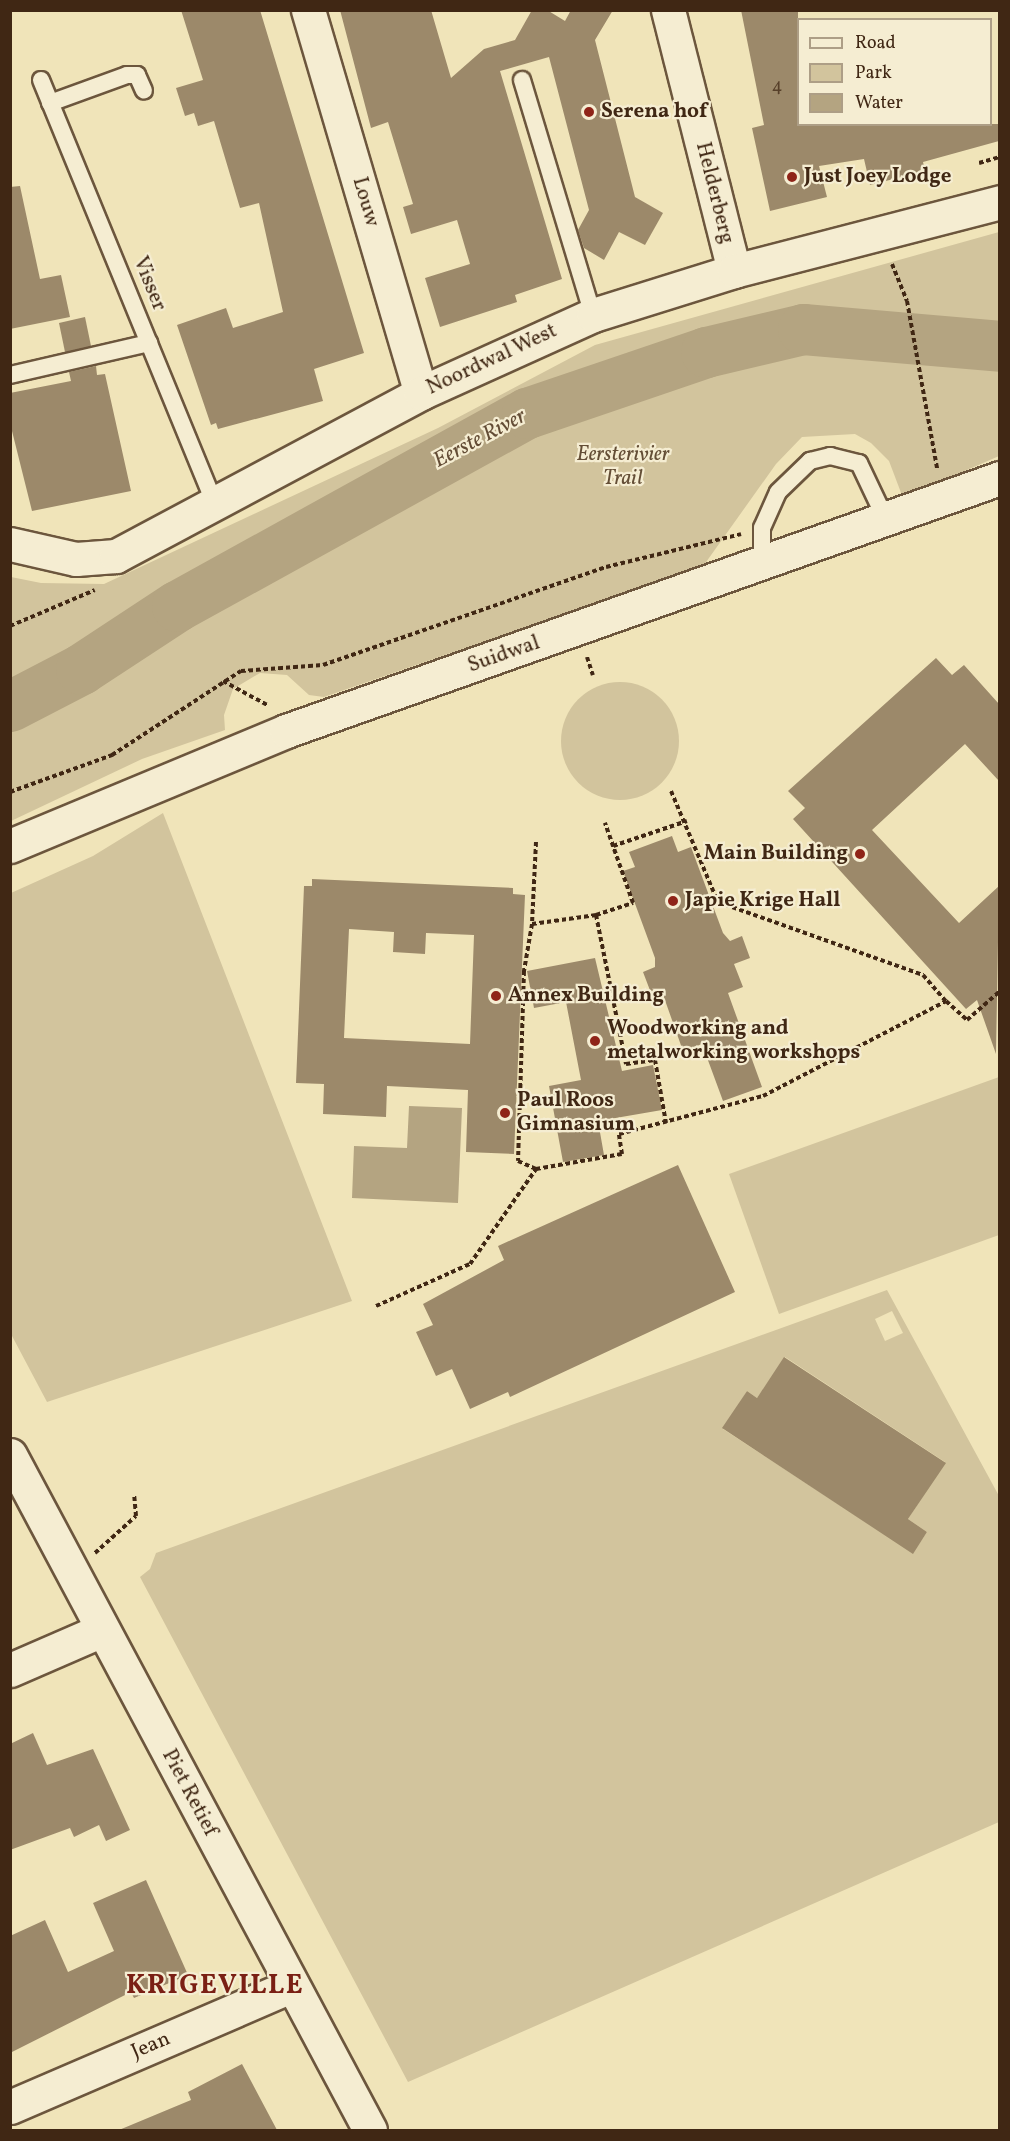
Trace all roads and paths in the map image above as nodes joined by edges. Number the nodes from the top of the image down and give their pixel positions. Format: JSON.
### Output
{"nodes":[{"id":1,"x":308,"y":10,"type":"edge"},
{"id":2,"x":668,"y":10,"type":"edge"},
{"id":3,"x":41,"y":80,"type":"dead end"},
{"id":4,"x":522,"y":80,"type":"dead end"},
{"id":5,"x":144,"y":91,"type":"dead end"},
{"id":6,"x":50,"y":103,"type":"junction"},
{"id":7,"x":999,"y":157,"type":"edge"},
{"id":8,"x":979,"y":163,"type":"dead end"},
{"id":9,"x":999,"y":202,"type":"edge"},
{"id":10,"x":892,"y":264,"type":"dead end"},
{"id":11,"x":734,"y":271,"type":"junction"},
{"id":12,"x":593,"y":315,"type":"junction"},
{"id":13,"x":149,"y":343,"type":"junction"},
{"id":14,"x":10,"y":375,"type":"edge"},
{"id":15,"x":421,"y":393,"type":"junction"},
{"id":16,"x":947,"y":466,"type":"dead end"},
{"id":17,"x":938,"y":469,"type":"junction"},
{"id":18,"x":928,"y":472,"type":"dead end"},
{"id":19,"x":999,"y":478,"type":"edge"},
{"id":20,"x":216,"y":507,"type":"junction"},
{"id":21,"x":887,"y":522,"type":"junction"},
{"id":22,"x":762,"y":528,"type":"junction"},
{"id":23,"x":10,"y":544,"type":"edge"},
{"id":24,"x":762,"y":566,"type":"junction"},
{"id":25,"x":99,"y":588,"type":"dead end"},
{"id":26,"x":10,"y":626,"type":"edge"},
{"id":27,"x":586,"y":654,"type":"dead end"},
{"id":28,"x":593,"y":675,"type":"dead end"},
{"id":29,"x":224,"y":681,"type":"junction"},
{"id":30,"x":278,"y":710,"type":"dead end"},
{"id":31,"x":671,"y":791,"type":"dead end"},
{"id":32,"x":10,"y":792,"type":"edge"},
{"id":33,"x":687,"y":821,"type":"junction"},
{"id":34,"x":605,"y":823,"type":"dead end"},
{"id":35,"x":536,"y":842,"type":"dead end"},
{"id":36,"x":613,"y":846,"type":"junction"},
{"id":37,"x":12,"y":847,"type":"edge"},
{"id":38,"x":597,"y":915,"type":"junction"},
{"id":39,"x":532,"y":924,"type":"junction"},
{"id":40,"x":999,"y":991,"type":"edge"},
{"id":41,"x":946,"y":1001,"type":"junction"},
{"id":42,"x":666,"y":1123,"type":"junction"},
{"id":43,"x":536,"y":1169,"type":"junction"},
{"id":44,"x":376,"y":1306,"type":"dead end"},
{"id":45,"x":10,"y":1455,"type":"edge"},
{"id":46,"x":134,"y":1495,"type":"dead end"},
{"id":47,"x":71,"y":1565,"type":"junction"},
{"id":48,"x":102,"y":1630,"type":"junction"},
{"id":49,"x":10,"y":1670,"type":"edge"},
{"id":50,"x":291,"y":1986,"type":"junction"},
{"id":51,"x":10,"y":2107,"type":"edge"},
{"id":52,"x":370,"y":2130,"type":"edge"}],
"edges":[{"from":1,"to":15,"type":"street","name":"Louw"},
{"from":2,"to":11,"type":"street","name":"Helderberg"},
{"from":3,"to":6,"type":"lane","name":"Visser"},
{"from":4,"to":12,"type":"lane"},
{"from":5,"to":6,"type":"lane"},
{"from":6,"to":13,"type":"lane","name":"Visser"},
{"from":7,"to":8,"type":"path"},
{"from":9,"to":11,"type":"street","name":"Noordwal West"},
{"from":10,"to":17,"type":"path"},
{"from":11,"to":12,"type":"street","name":"Noordwal West"},
{"from":12,"to":15,"type":"street","name":"Noordwal West"},
{"from":13,"to":14,"type":"lane"},
{"from":13,"to":20,"type":"lane","name":"Visser"},
{"from":15,"to":20,"type":"street","name":"Noordwal West"},
{"from":16,"to":17,"type":"path"},
{"from":17,"to":18,"type":"path"},
{"from":19,"to":21,"type":"street","name":"Suidwal"},
{"from":20,"to":23,"type":"street","name":"Noordwal West"},
{"from":21,"to":22,"type":"lane"},
{"from":21,"to":24,"type":"street","name":"Suidwal"},
{"from":22,"to":24,"type":"lane"},
{"from":22,"to":29,"type":"path"},
{"from":24,"to":37,"type":"street","name":"Suidwal"},
{"from":25,"to":26,"type":"path"},
{"from":27,"to":28,"type":"path"},
{"from":29,"to":30,"type":"path"},
{"from":29,"to":32,"type":"path"},
{"from":31,"to":33,"type":"path"},
{"from":33,"to":36,"type":"path"},
{"from":33,"to":41,"type":"path"},
{"from":34,"to":36,"type":"path"},
{"from":35,"to":39,"type":"path"},
{"from":36,"to":38,"type":"path"},
{"from":38,"to":39,"type":"path"},
{"from":38,"to":42,"type":"path"},
{"from":39,"to":43,"type":"path"},
{"from":40,"to":41,"type":"path"},
{"from":41,"to":42,"type":"path"},
{"from":42,"to":43,"type":"path"},
{"from":43,"to":44,"type":"path"},
{"from":45,"to":47,"type":"street","name":"Piet Retief"},
{"from":46,"to":47,"type":"path"},
{"from":47,"to":48,"type":"street","name":"Piet Retief"},
{"from":48,"to":49,"type":"street"},
{"from":48,"to":50,"type":"street","name":"Piet Retief"},
{"from":50,"to":51,"type":"street","name":"Jean"},
{"from":50,"to":52,"type":"street","name":"Piet Retief"}]}
